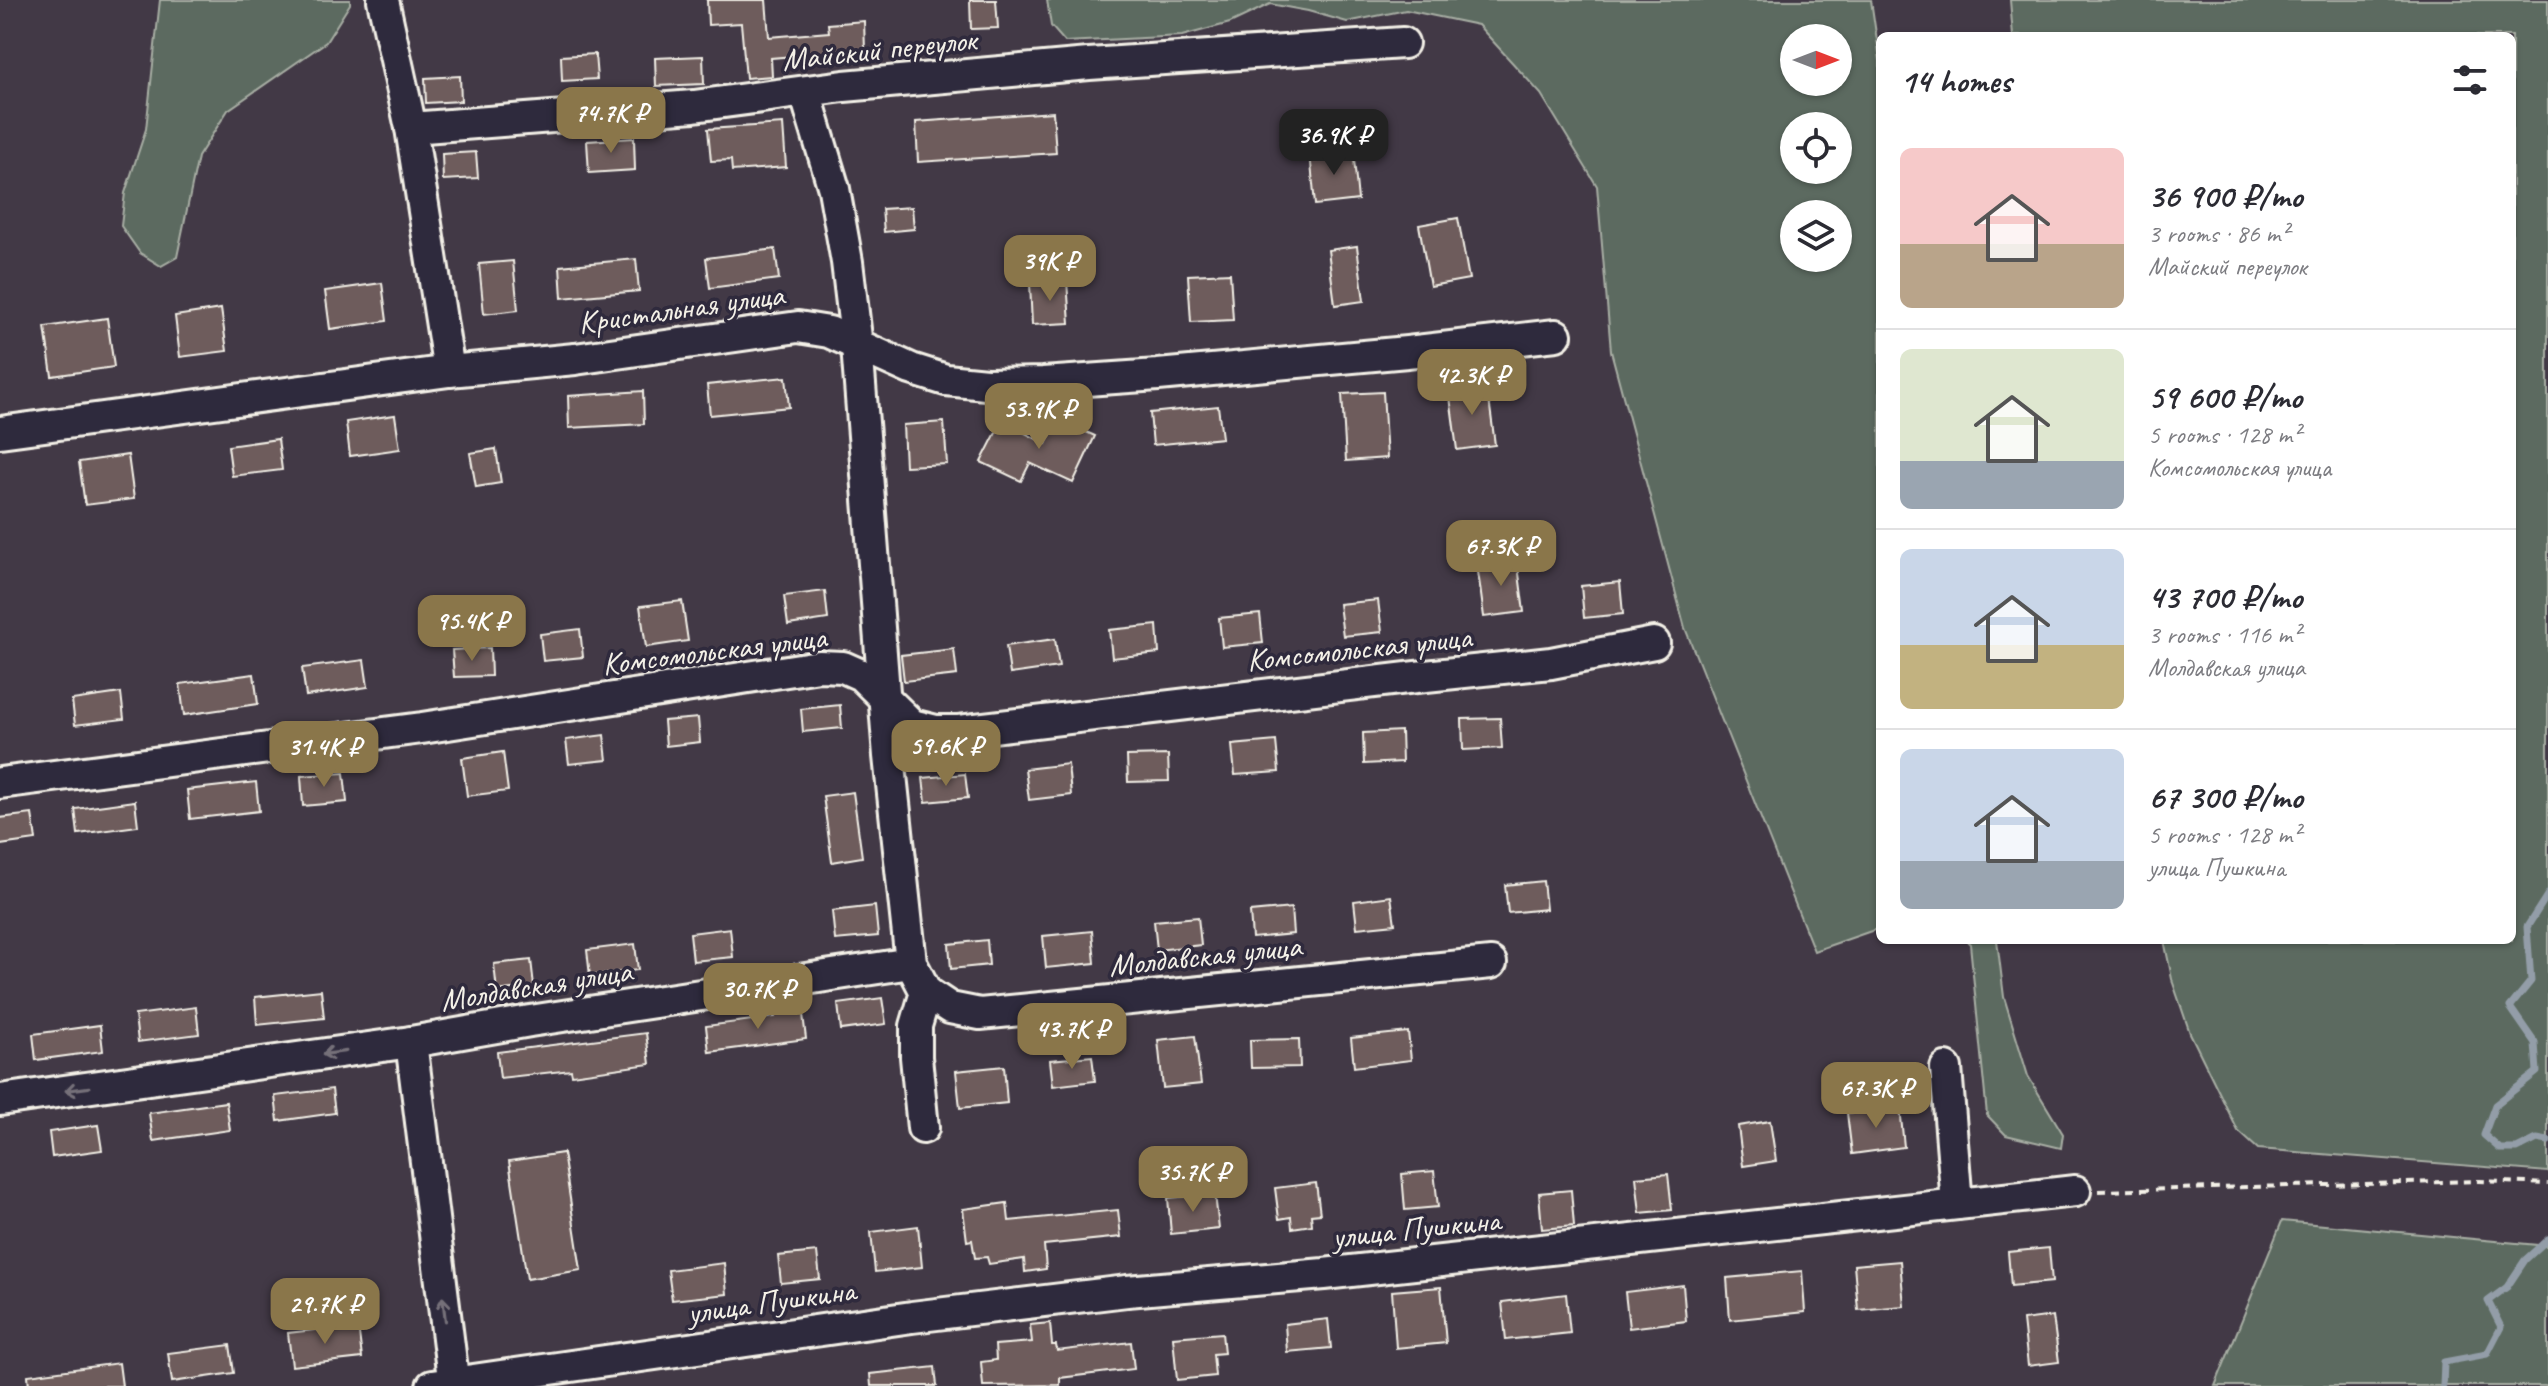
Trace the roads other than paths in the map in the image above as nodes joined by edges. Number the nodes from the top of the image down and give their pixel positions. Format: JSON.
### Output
{"nodes":[{"id":1,"x":383,"y":0,"type":"edge"},
{"id":2,"x":1403,"y":43,"type":"dead end"},
{"id":3,"x":805,"y":92,"type":"junction"},
{"id":4,"x":411,"y":128,"type":"junction"},
{"id":5,"x":1556,"y":335,"type":"dead end"},
{"id":6,"x":857,"y":346,"type":"junction"},
{"id":7,"x":449,"y":371,"type":"junction"},
{"id":8,"x":0,"y":432,"type":"edge"},
{"id":9,"x":1654,"y":643,"type":"dead end"},
{"id":10,"x":886,"y":700,"type":"junction"},
{"id":11,"x":912,"y":725,"type":"junction"},
{"id":12,"x":889,"y":756,"type":"junction"},
{"id":13,"x":0,"y":783,"type":"edge"},
{"id":14,"x":911,"y":963,"type":"junction"},
{"id":15,"x":1491,"y":963,"type":"dead end"},
{"id":16,"x":926,"y":992,"type":"junction"},
{"id":17,"x":411,"y":1042,"type":"junction"},
{"id":18,"x":1946,"y":1068,"type":"dead end"},
{"id":19,"x":0,"y":1100,"type":"edge"},
{"id":20,"x":923,"y":1128,"type":"dead end"},
{"id":21,"x":2075,"y":1191,"type":"road end"},
{"id":22,"x":1957,"y":1204,"type":"junction"},
{"id":23,"x":447,"y":1385,"type":"edge"}],
"edges":[{"from":1,"to":4,"type":"street"},
{"from":2,"to":3,"type":"street","name":"Майский переулок"},
{"from":3,"to":4,"type":"street","name":"Майский переулок"},
{"from":3,"to":6,"type":"street"},
{"from":4,"to":7,"type":"street"},
{"from":5,"to":6,"type":"street","name":"Кристальная улица"},
{"from":6,"to":7,"type":"street","name":"Кристальная улица"},
{"from":6,"to":10,"type":"street"},
{"from":7,"to":8,"type":"street","name":"Кристальная улица"},
{"from":9,"to":11,"type":"street","name":"Комсомольская улица"},
{"from":10,"to":11,"type":"street","name":"Комсомольская улица"},
{"from":10,"to":12,"type":"street"},
{"from":10,"to":13,"type":"street","name":"Комсомольская улица"},
{"from":11,"to":12,"type":"street"},
{"from":12,"to":14,"type":"street"},
{"from":14,"to":16,"type":"street"},
{"from":14,"to":17,"type":"street","name":"Молдавская улица"},
{"from":15,"to":16,"type":"street","name":"Молдавская улица"},
{"from":16,"to":20,"type":"street"},
{"from":17,"to":19,"type":"street","name":"Молдавская улица","one_way":true},
{"from":23,"to":17,"type":"street","one_way":true},
{"from":18,"to":22,"type":"street"},
{"from":21,"to":22,"type":"street","name":"улица Пушкина"},
{"from":22,"to":23,"type":"street","name":"улица Пушкина"}]}
